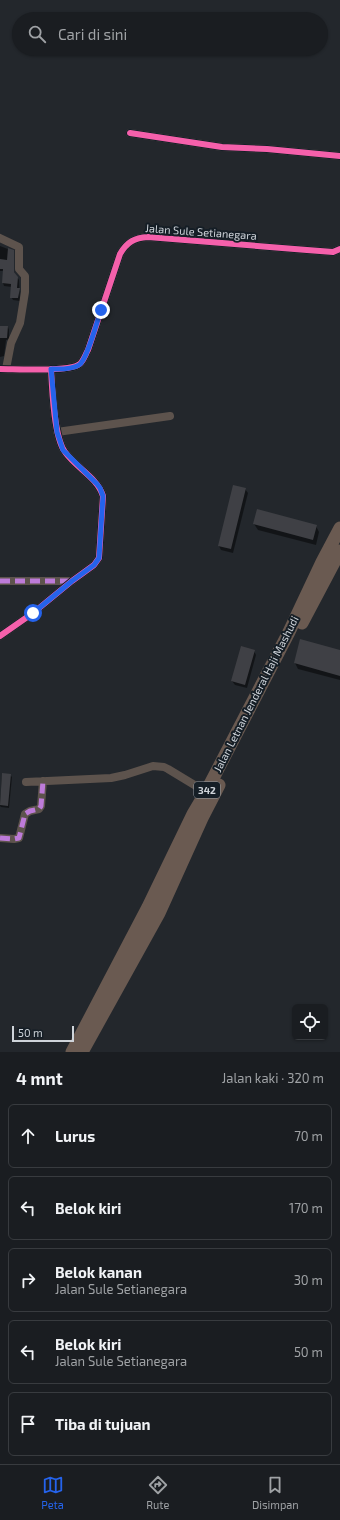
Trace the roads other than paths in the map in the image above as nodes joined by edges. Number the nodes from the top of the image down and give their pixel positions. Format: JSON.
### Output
{"nodes":[{"id":1,"x":130,"y":133,"type":"dead end"},
{"id":2,"x":340,"y":156,"type":"edge"},
{"id":3,"x":0,"y":238,"type":"edge"},
{"id":4,"x":340,"y":249,"type":"edge"},
{"id":5,"x":3,"y":369,"type":"edge"},
{"id":6,"x":51,"y":369,"type":"junction"},
{"id":7,"x":170,"y":416,"type":"dead end"},
{"id":8,"x":57,"y":432,"type":"junction"},
{"id":9,"x":340,"y":528,"type":"edge"},
{"id":10,"x":340,"y":550,"type":"edge"},
{"id":11,"x":0,"y":581,"type":"edge"},
{"id":12,"x":72,"y":581,"type":"junction"},
{"id":13,"x":0,"y":636,"type":"edge"},
{"id":14,"x":43,"y":781,"type":"junction"},
{"id":15,"x":26,"y":782,"type":"dead end"},
{"id":16,"x":206,"y":792,"type":"junction"},
{"id":17,"x":198,"y":816,"type":"junction"},
{"id":18,"x":0,"y":838,"type":"edge"},
{"id":19,"x":72,"y":1052,"type":"edge"},
{"id":20,"x":82,"y":1052,"type":"edge"}],
"edges":[{"from":1,"to":2,"type":"street"},
{"from":3,"to":5,"type":"street"},
{"from":4,"to":6,"type":"street","name":"Jalan Sule Setianegara"},
{"from":5,"to":6,"type":"street","name":"Jalan Sule Setianegara"},
{"from":6,"to":8,"type":"street"},
{"from":7,"to":8,"type":"street"},
{"from":8,"to":12,"type":"street"},
{"from":9,"to":16,"type":"main road","name":"Jalan Letnan Jenderal Haji Mashudi","number":"342"},
{"from":10,"to":17,"type":"main road","name":"Jalan Letnan Jenderal Haji Mashudi","number":"342"},
{"from":11,"to":12,"type":"street"},
{"from":12,"to":13,"type":"street"},
{"from":14,"to":15,"type":"street"},
{"from":14,"to":16,"type":"street"},
{"from":14,"to":18,"type":"street"},
{"from":16,"to":17,"type":"main road","name":"Jalan Letnan Jenderal Haji Mashudi","number":"342"},
{"from":17,"to":19,"type":"main road","name":"Jalan Letnan Jenderal Haji Mashudi","number":"342"},
{"from":17,"to":20,"type":"main road","name":"Jalan Letnan Jenderal Haji Mashudi","number":"342"}]}
